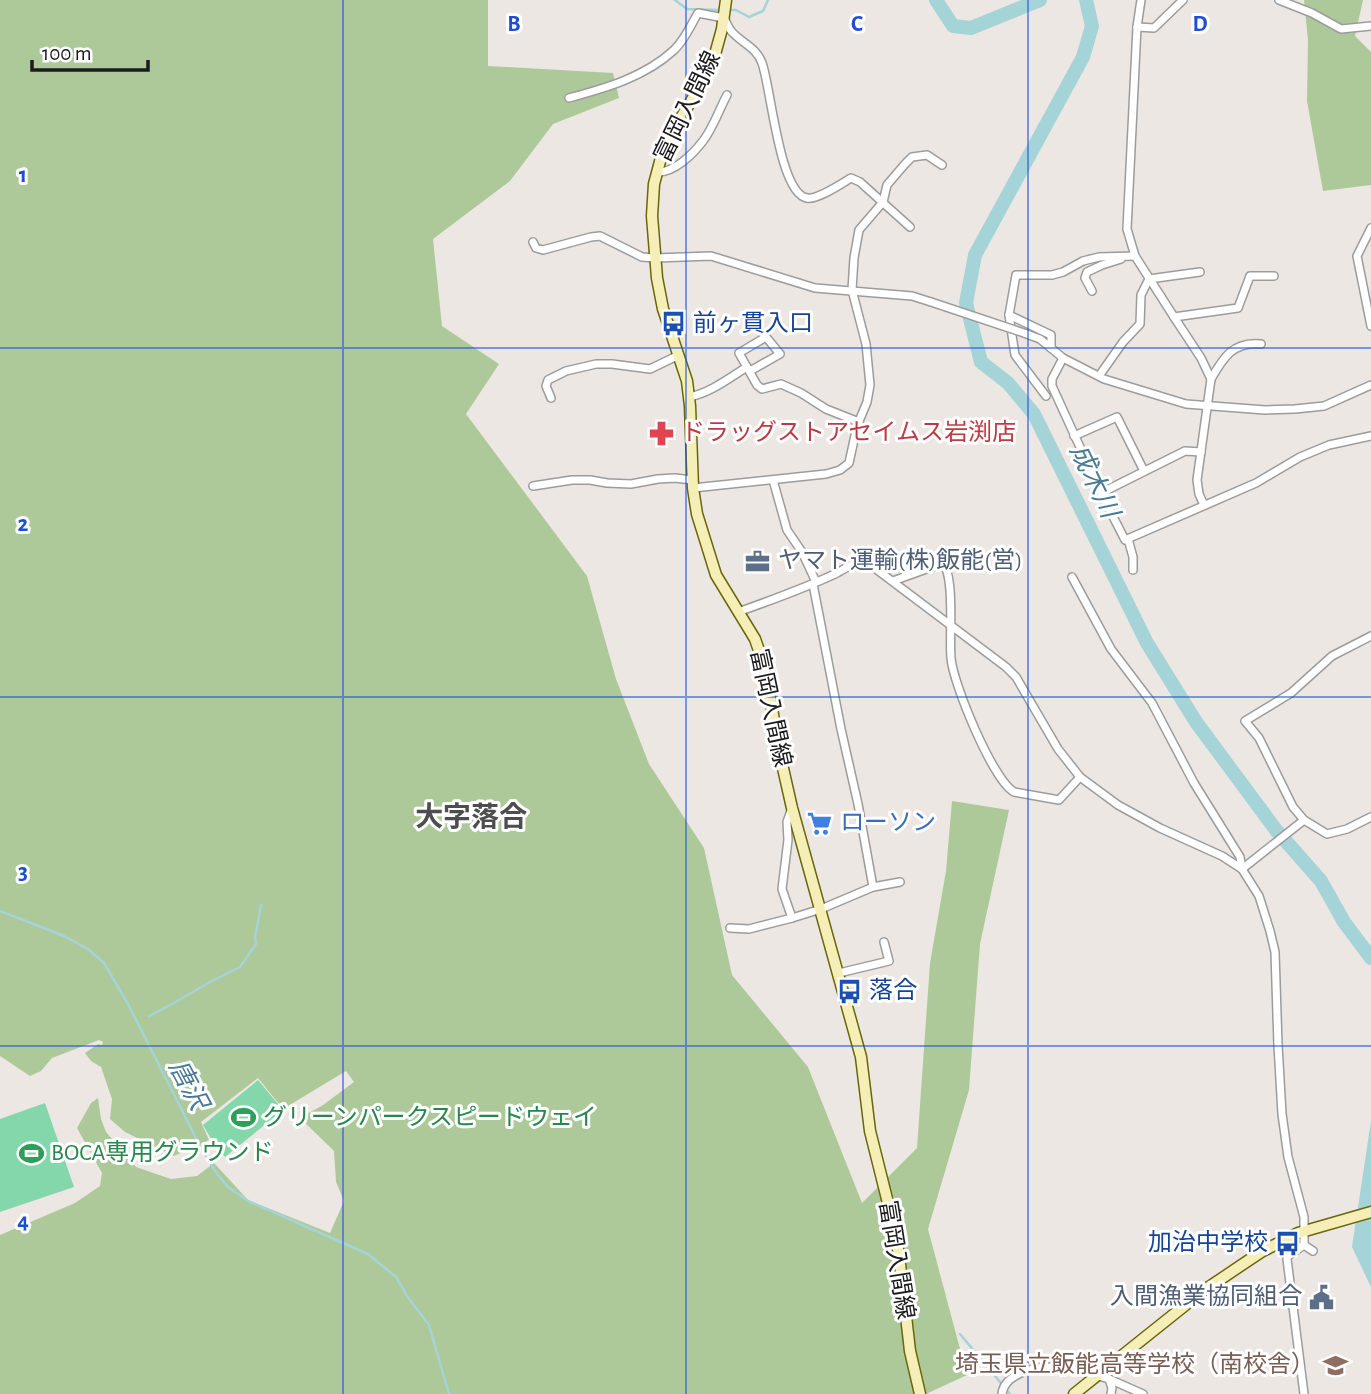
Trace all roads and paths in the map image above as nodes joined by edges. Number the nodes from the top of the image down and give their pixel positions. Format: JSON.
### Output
{"nodes":[{"id":1,"x":726,"y":0,"type":"edge"},
{"id":2,"x":1142,"y":0,"type":"edge"},
{"id":3,"x":1183,"y":0,"type":"edge"},
{"id":4,"x":1279,"y":0,"type":"edge"},
{"id":5,"x":724,"y":18,"type":"junction"},
{"id":6,"x":1371,"y":26,"type":"edge"},
{"id":7,"x":1137,"y":27,"type":"junction"},
{"id":8,"x":727,"y":96,"type":"dead end"},
{"id":9,"x":569,"y":98,"type":"dead end"},
{"id":10,"x":942,"y":165,"type":"dead end"},
{"id":11,"x":657,"y":172,"type":"junction"},
{"id":12,"x":883,"y":202,"type":"junction"},
{"id":13,"x":910,"y":227,"type":"dead end"},
{"id":14,"x":1371,"y":228,"type":"edge"},
{"id":15,"x":533,"y":243,"type":"dead end"},
{"id":16,"x":1135,"y":256,"type":"junction"},
{"id":17,"x":655,"y":258,"type":"junction"},
{"id":18,"x":1200,"y":272,"type":"dead end"},
{"id":19,"x":1274,"y":276,"type":"dead end"},
{"id":20,"x":1149,"y":279,"type":"junction"},
{"id":21,"x":852,"y":290,"type":"junction"},
{"id":22,"x":1092,"y":291,"type":"dead end"},
{"id":23,"x":1009,"y":315,"type":"junction"},
{"id":24,"x":1174,"y":317,"type":"junction"},
{"id":25,"x":1371,"y":326,"type":"edge"},
{"id":26,"x":1261,"y":344,"type":"dead end"},
{"id":27,"x":1051,"y":348,"type":"junction"},
{"id":28,"x":679,"y":355,"type":"junction"},
{"id":29,"x":1063,"y":358,"type":"junction"},
{"id":30,"x":748,"y":369,"type":"junction"},
{"id":31,"x":1099,"y":376,"type":"junction"},
{"id":32,"x":1211,"y":379,"type":"junction"},
{"id":33,"x":1371,"y":386,"type":"edge"},
{"id":34,"x":1046,"y":396,"type":"dead end"},
{"id":35,"x":689,"y":397,"type":"junction"},
{"id":36,"x":551,"y":398,"type":"dead end"},
{"id":37,"x":1208,"y":405,"type":"junction"},
{"id":38,"x":859,"y":422,"type":"junction"},
{"id":39,"x":1074,"y":436,"type":"junction"},
{"id":40,"x":1371,"y":436,"type":"edge"},
{"id":41,"x":1201,"y":452,"type":"junction"},
{"id":42,"x":1144,"y":471,"type":"junction"},
{"id":43,"x":773,"y":480,"type":"junction"},
{"id":44,"x":693,"y":484,"type":"junction"},
{"id":45,"x":533,"y":486,"type":"dead end"},
{"id":46,"x":1101,"y":492,"type":"junction"},
{"id":47,"x":1204,"y":505,"type":"junction"},
{"id":48,"x":1128,"y":539,"type":"junction"},
{"id":49,"x":1133,"y":570,"type":"dead end"},
{"id":50,"x":1072,"y":577,"type":"dead end"},
{"id":51,"x":893,"y":581,"type":"junction"},
{"id":52,"x":815,"y":583,"type":"junction"},
{"id":53,"x":738,"y":612,"type":"junction"},
{"id":54,"x":950,"y":623,"type":"junction"},
{"id":55,"x":1371,"y":636,"type":"edge"},
{"id":56,"x":1080,"y":777,"type":"junction"},
{"id":57,"x":792,"y":808,"type":"junction"},
{"id":58,"x":1371,"y":817,"type":"edge"},
{"id":59,"x":1304,"y":820,"type":"junction"},
{"id":60,"x":1242,"y":869,"type":"junction"},
{"id":61,"x":900,"y":882,"type":"dead end"},
{"id":62,"x":873,"y":887,"type":"junction"},
{"id":63,"x":821,"y":909,"type":"junction"},
{"id":64,"x":792,"y":918,"type":"junction"},
{"id":65,"x":730,"y":929,"type":"dead end"},
{"id":66,"x":884,"y":942,"type":"dead end"},
{"id":67,"x":839,"y":974,"type":"junction"},
{"id":68,"x":1371,"y":1212,"type":"edge"},
{"id":69,"x":1309,"y":1229,"type":"junction"},
{"id":70,"x":1304,"y":1245,"type":"junction"},
{"id":71,"x":1313,"y":1251,"type":"dead end"},
{"id":72,"x":1097,"y":1376,"type":"junction"},
{"id":73,"x":1109,"y":1379,"type":"junction"},
{"id":74,"x":920,"y":1394,"type":"edge"},
{"id":75,"x":1002,"y":1394,"type":"edge"},
{"id":76,"x":1074,"y":1394,"type":"edge"},
{"id":77,"x":1111,"y":1394,"type":"edge"},
{"id":78,"x":1143,"y":1394,"type":"edge"},
{"id":79,"x":1304,"y":1394,"type":"edge"}],
"edges":[{"from":1,"to":5,"type":"main road","name":"富岡入間線"},
{"from":2,"to":7,"type":"street"},
{"from":3,"to":7,"type":"street"},
{"from":4,"to":6,"type":"street"},
{"from":5,"to":9,"type":"street"},
{"from":5,"to":11,"type":"main road","name":"富岡入間線"},
{"from":5,"to":12,"type":"street"},
{"from":7,"to":16,"type":"street"},
{"from":8,"to":11,"type":"street"},
{"from":10,"to":12,"type":"street"},
{"from":11,"to":17,"type":"main road","name":"富岡入間線"},
{"from":12,"to":13,"type":"street"},
{"from":12,"to":21,"type":"street"},
{"from":14,"to":25,"type":"street"},
{"from":15,"to":17,"type":"street"},
{"from":16,"to":20,"type":"street"},
{"from":16,"to":22,"type":"street"},
{"from":16,"to":23,"type":"street"},
{"from":17,"to":21,"type":"street"},
{"from":17,"to":28,"type":"main road","name":"富岡入間線"},
{"from":18,"to":20,"type":"street"},
{"from":19,"to":24,"type":"street"},
{"from":20,"to":24,"type":"street"},
{"from":20,"to":31,"type":"street"},
{"from":21,"to":27,"type":"street","bridge":true},
{"from":21,"to":38,"type":"street"},
{"from":23,"to":27,"type":"street"},
{"from":23,"to":34,"type":"street"},
{"from":24,"to":32,"type":"street"},
{"from":26,"to":32,"type":"street"},
{"from":27,"to":29,"type":"street"},
{"from":28,"to":35,"type":"main road","name":"富岡入間線"},
{"from":28,"to":36,"type":"street"},
{"from":29,"to":31,"type":"street"},
{"from":29,"to":39,"type":"street"},
{"from":30,"to":30,"type":"street"},
{"from":30,"to":35,"type":"street"},
{"from":30,"to":38,"type":"street"},
{"from":31,"to":37,"type":"street"},
{"from":32,"to":37,"type":"street"},
{"from":33,"to":37,"type":"street"},
{"from":35,"to":44,"type":"main road","name":"富岡入間線"},
{"from":37,"to":41,"type":"street"},
{"from":38,"to":43,"type":"street"},
{"from":39,"to":42,"type":"street"},
{"from":39,"to":46,"type":"street"},
{"from":40,"to":47,"type":"street"},
{"from":41,"to":42,"type":"street"},
{"from":41,"to":47,"type":"street"},
{"from":42,"to":46,"type":"street"},
{"from":43,"to":44,"type":"street"},
{"from":43,"to":52,"type":"street"},
{"from":44,"to":45,"type":"street"},
{"from":44,"to":53,"type":"main road","name":"富岡入間線"},
{"from":46,"to":48,"type":"street"},
{"from":47,"to":48,"type":"street"},
{"from":48,"to":49,"type":"street"},
{"from":50,"to":60,"type":"street"},
{"from":51,"to":52,"type":"street"},
{"from":51,"to":54,"type":"street"},
{"from":51,"to":54,"type":"street"},
{"from":52,"to":53,"type":"street"},
{"from":52,"to":62,"type":"street"},
{"from":53,"to":57,"type":"main road","name":"富岡入間線"},
{"from":54,"to":56,"type":"street"},
{"from":54,"to":56,"type":"street"},
{"from":55,"to":59,"type":"street"},
{"from":56,"to":60,"type":"street"},
{"from":57,"to":63,"type":"main road","name":"富岡入間線"},
{"from":57,"to":64,"type":"street"},
{"from":58,"to":59,"type":"street"},
{"from":59,"to":60,"type":"street"},
{"from":60,"to":69,"type":"street"},
{"from":61,"to":62,"type":"street"},
{"from":62,"to":63,"type":"street"},
{"from":63,"to":64,"type":"street"},
{"from":63,"to":67,"type":"main road","name":"富岡入間線"},
{"from":64,"to":65,"type":"street"},
{"from":66,"to":67,"type":"street"},
{"from":67,"to":74,"type":"main road","name":"富岡入間線"},
{"from":68,"to":69,"type":"main road"},
{"from":69,"to":70,"type":"street"},
{"from":69,"to":72,"type":"main road"},
{"from":70,"to":71,"type":"street"},
{"from":70,"to":79,"type":"street"},
{"from":72,"to":73,"type":"street"},
{"from":72,"to":75,"type":"street"},
{"from":72,"to":76,"type":"main road"},
{"from":73,"to":77,"type":"street"},
{"from":73,"to":78,"type":"street"}]}
